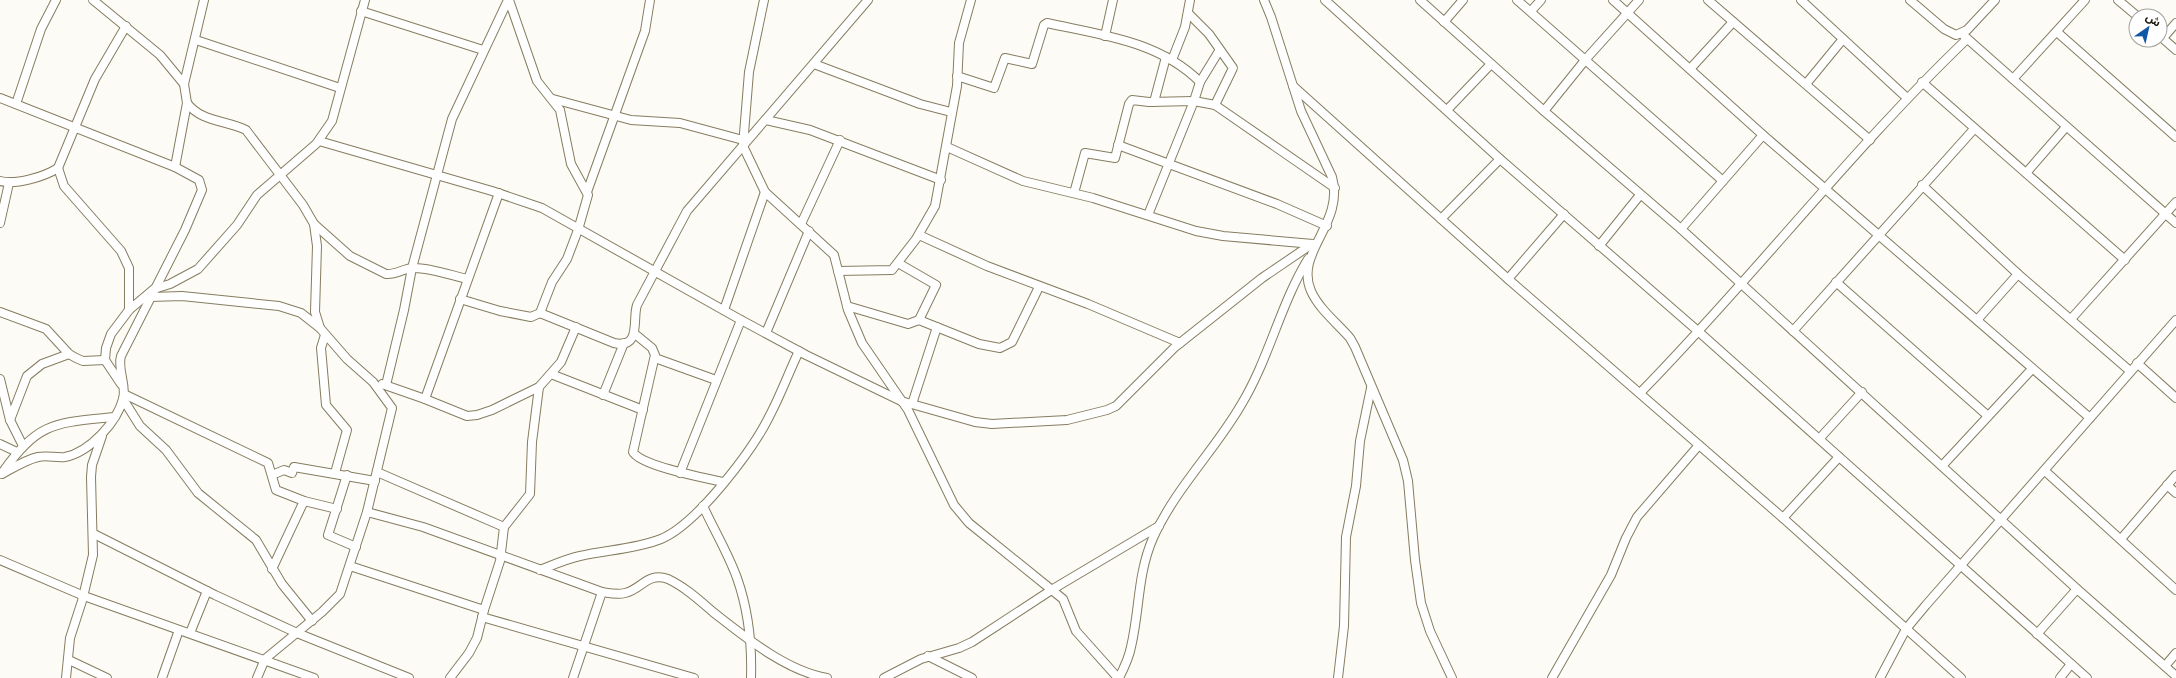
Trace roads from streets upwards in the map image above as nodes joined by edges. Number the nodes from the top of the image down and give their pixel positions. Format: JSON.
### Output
{"nodes":[{"id":1,"x":56,"y":0,"type":"edge"},
{"id":2,"x":93,"y":0,"type":"edge"},
{"id":3,"x":204,"y":0,"type":"edge"},
{"id":4,"x":364,"y":0,"type":"edge"},
{"id":5,"x":508,"y":0,"type":"edge"},
{"id":6,"x":650,"y":0,"type":"edge"},
{"id":7,"x":764,"y":0,"type":"edge"},
{"id":8,"x":868,"y":0,"type":"edge"},
{"id":9,"x":971,"y":0,"type":"edge"},
{"id":10,"x":1114,"y":0,"type":"edge"},
{"id":11,"x":1190,"y":0,"type":"edge"},
{"id":12,"x":1264,"y":0,"type":"edge"},
{"id":13,"x":1325,"y":0,"type":"edge"},
{"id":14,"x":1420,"y":0,"type":"edge"},
{"id":15,"x":1463,"y":0,"type":"edge"},
{"id":16,"x":1518,"y":0,"type":"edge"},
{"id":17,"x":1542,"y":0,"type":"edge"},
{"id":18,"x":1613,"y":0,"type":"edge"},
{"id":19,"x":1639,"y":0,"type":"edge"},
{"id":20,"x":1708,"y":0,"type":"edge"},
{"id":21,"x":1801,"y":0,"type":"edge"},
{"id":22,"x":1910,"y":0,"type":"edge"},
{"id":23,"x":1995,"y":0,"type":"edge"},
{"id":24,"x":2084,"y":0,"type":"edge"},
{"id":25,"x":2118,"y":0,"type":"edge"},
{"id":26,"x":2128,"y":8,"type":"edge"},
{"id":27,"x":361,"y":11,"type":"junction"},
{"id":28,"x":1531,"y":11,"type":"junction"},
{"id":29,"x":1188,"y":13,"type":"junction"},
{"id":30,"x":1628,"y":13,"type":"junction"},
{"id":31,"x":1444,"y":22,"type":"junction"},
{"id":32,"x":1733,"y":22,"type":"junction"},
{"id":33,"x":2176,"y":23,"type":"edge"},
{"id":34,"x":126,"y":26,"type":"junction"},
{"id":35,"x":2168,"y":30,"type":"edge"},
{"id":36,"x":2056,"y":32,"type":"junction"},
{"id":37,"x":1105,"y":36,"type":"junction"},
{"id":38,"x":1964,"y":37,"type":"junction"},
{"id":39,"x":1843,"y":39,"type":"junction"},
{"id":40,"x":196,"y":40,"type":"junction"},
{"id":41,"x":2168,"y":43,"type":"edge"},
{"id":42,"x":483,"y":50,"type":"junction"},
{"id":43,"x":1219,"y":50,"type":"junction"},
{"id":44,"x":2176,"y":50,"type":"edge"},
{"id":45,"x":1169,"y":58,"type":"junction"},
{"id":46,"x":1586,"y":59,"type":"junction"},
{"id":47,"x":814,"y":64,"type":"junction"},
{"id":48,"x":1491,"y":64,"type":"junction"},
{"id":49,"x":1690,"y":69,"type":"junction"},
{"id":50,"x":957,"y":76,"type":"junction"},
{"id":51,"x":2013,"y":79,"type":"junction"},
{"id":52,"x":1200,"y":82,"type":"junction"},
{"id":53,"x":1922,"y":82,"type":"junction"},
{"id":54,"x":184,"y":84,"type":"junction"},
{"id":55,"x":1806,"y":84,"type":"junction"},
{"id":56,"x":1293,"y":86,"type":"junction"},
{"id":57,"x":340,"y":88,"type":"junction"},
{"id":58,"x":0,"y":98,"type":"edge"},
{"id":59,"x":1908,"y":98,"type":"junction"},
{"id":60,"x":553,"y":99,"type":"junction"},
{"id":61,"x":1194,"y":101,"type":"junction"},
{"id":62,"x":1154,"y":102,"type":"junction"},
{"id":63,"x":187,"y":103,"type":"junction"},
{"id":64,"x":16,"y":104,"type":"junction"},
{"id":65,"x":1215,"y":105,"type":"junction"},
{"id":66,"x":1447,"y":110,"type":"junction"},
{"id":67,"x":1544,"y":111,"type":"junction"},
{"id":68,"x":951,"y":112,"type":"junction"},
{"id":69,"x":615,"y":116,"type":"junction"},
{"id":70,"x":766,"y":120,"type":"junction"},
{"id":71,"x":75,"y":127,"type":"junction"},
{"id":72,"x":2066,"y":127,"type":"junction"},
{"id":73,"x":1974,"y":129,"type":"junction"},
{"id":74,"x":1763,"y":134,"type":"junction"},
{"id":75,"x":2176,"y":136,"type":"edge"},
{"id":76,"x":840,"y":140,"type":"junction"},
{"id":77,"x":1870,"y":140,"type":"junction"},
{"id":78,"x":319,"y":141,"type":"junction"},
{"id":79,"x":743,"y":143,"type":"junction"},
{"id":80,"x":1118,"y":145,"type":"junction"},
{"id":81,"x":947,"y":147,"type":"junction"},
{"id":82,"x":1500,"y":159,"type":"junction"},
{"id":83,"x":1170,"y":163,"type":"junction"},
{"id":84,"x":175,"y":167,"type":"junction"},
{"id":85,"x":58,"y":168,"type":"junction"},
{"id":86,"x":2026,"y":173,"type":"junction"},
{"id":87,"x":280,"y":175,"type":"junction"},
{"id":88,"x":438,"y":175,"type":"junction"},
{"id":89,"x":941,"y":180,"type":"junction"},
{"id":90,"x":0,"y":181,"type":"edge"},
{"id":91,"x":1723,"y":181,"type":"junction"},
{"id":92,"x":9,"y":183,"type":"junction"},
{"id":93,"x":1922,"y":185,"type":"junction"},
{"id":94,"x":1335,"y":188,"type":"junction"},
{"id":95,"x":1827,"y":189,"type":"junction"},
{"id":96,"x":587,"y":192,"type":"junction"},
{"id":97,"x":765,"y":192,"type":"junction"},
{"id":98,"x":498,"y":193,"type":"junction"},
{"id":99,"x":1074,"y":193,"type":"junction"},
{"id":100,"x":1640,"y":194,"type":"junction"},
{"id":101,"x":2176,"y":202,"type":"edge"},
{"id":102,"x":1564,"y":214,"type":"junction"},
{"id":103,"x":2165,"y":214,"type":"junction"},
{"id":104,"x":1148,"y":215,"type":"junction"},
{"id":105,"x":1441,"y":219,"type":"junction"},
{"id":106,"x":0,"y":223,"type":"edge"},
{"id":107,"x":2176,"y":223,"type":"edge"},
{"id":108,"x":314,"y":224,"type":"junction"},
{"id":109,"x":801,"y":224,"type":"junction"},
{"id":110,"x":1327,"y":226,"type":"junction"},
{"id":111,"x":1681,"y":229,"type":"junction"},
{"id":112,"x":578,"y":230,"type":"junction"},
{"id":113,"x":809,"y":231,"type":"junction"},
{"id":114,"x":919,"y":235,"type":"junction"},
{"id":115,"x":1878,"y":235,"type":"junction"},
{"id":116,"x":1314,"y":244,"type":"junction"},
{"id":117,"x":1599,"y":246,"type":"junction"},
{"id":118,"x":1310,"y":255,"type":"junction"},
{"id":119,"x":2125,"y":260,"type":"junction"},
{"id":120,"x":898,"y":263,"type":"junction"},
{"id":121,"x":412,"y":268,"type":"junction"},
{"id":122,"x":655,"y":271,"type":"junction"},
{"id":123,"x":838,"y":271,"type":"junction"},
{"id":124,"x":2018,"y":274,"type":"junction"},
{"id":125,"x":467,"y":279,"type":"junction"},
{"id":126,"x":1508,"y":279,"type":"junction"},
{"id":127,"x":1836,"y":282,"type":"junction"},
{"id":128,"x":1741,"y":286,"type":"junction"},
{"id":129,"x":1039,"y":287,"type":"junction"},
{"id":130,"x":154,"y":289,"type":"junction"},
{"id":131,"x":150,"y":297,"type":"junction"},
{"id":132,"x":460,"y":299,"type":"junction"},
{"id":133,"x":847,"y":306,"type":"junction"},
{"id":134,"x":129,"y":310,"type":"junction"},
{"id":135,"x":724,"y":310,"type":"junction"},
{"id":136,"x":0,"y":312,"type":"edge"},
{"id":137,"x":540,"y":313,"type":"junction"},
{"id":138,"x":2072,"y":319,"type":"junction"},
{"id":139,"x":741,"y":320,"type":"junction"},
{"id":140,"x":919,"y":320,"type":"junction"},
{"id":141,"x":1977,"y":320,"type":"junction"},
{"id":142,"x":2176,"y":320,"type":"edge"},
{"id":143,"x":576,"y":327,"type":"junction"},
{"id":144,"x":937,"y":327,"type":"junction"},
{"id":145,"x":320,"y":328,"type":"junction"},
{"id":146,"x":1793,"y":331,"type":"junction"},
{"id":147,"x":1700,"y":332,"type":"junction"},
{"id":148,"x":766,"y":333,"type":"junction"},
{"id":149,"x":635,"y":334,"type":"junction"},
{"id":150,"x":325,"y":335,"type":"junction"},
{"id":151,"x":624,"y":343,"type":"junction"},
{"id":152,"x":1180,"y":343,"type":"junction"},
{"id":153,"x":799,"y":351,"type":"junction"},
{"id":154,"x":69,"y":354,"type":"junction"},
{"id":155,"x":655,"y":358,"type":"junction"},
{"id":156,"x":105,"y":360,"type":"junction"},
{"id":157,"x":2137,"y":363,"type":"junction"},
{"id":158,"x":2032,"y":369,"type":"junction"},
{"id":159,"x":2130,"y":371,"type":"junction"},
{"id":160,"x":551,"y":374,"type":"junction"},
{"id":161,"x":0,"y":379,"type":"edge"},
{"id":162,"x":716,"y":380,"type":"junction"},
{"id":163,"x":373,"y":382,"type":"junction"},
{"id":164,"x":386,"y":385,"type":"junction"},
{"id":165,"x":539,"y":387,"type":"junction"},
{"id":166,"x":1371,"y":388,"type":"junction"},
{"id":167,"x":1862,"y":392,"type":"junction"},
{"id":168,"x":124,"y":393,"type":"junction"},
{"id":169,"x":1640,"y":393,"type":"junction"},
{"id":170,"x":603,"y":395,"type":"junction"},
{"id":171,"x":2176,"y":398,"type":"edge"},
{"id":172,"x":425,"y":399,"type":"junction"},
{"id":173,"x":901,"y":401,"type":"junction"},
{"id":174,"x":912,"y":404,"type":"junction"},
{"id":175,"x":643,"y":410,"type":"junction"},
{"id":176,"x":1988,"y":416,"type":"junction"},
{"id":177,"x":114,"y":417,"type":"junction"},
{"id":178,"x":2090,"y":418,"type":"junction"},
{"id":179,"x":10,"y":420,"type":"junction"},
{"id":180,"x":104,"y":431,"type":"junction"},
{"id":181,"x":1820,"y":438,"type":"junction"},
{"id":182,"x":0,"y":444,"type":"edge"},
{"id":183,"x":1699,"y":445,"type":"junction"},
{"id":184,"x":23,"y":446,"type":"junction"},
{"id":185,"x":17,"y":452,"type":"junction"},
{"id":186,"x":1839,"y":457,"type":"junction"},
{"id":187,"x":1942,"y":466,"type":"junction"},
{"id":188,"x":2045,"y":471,"type":"junction"},
{"id":189,"x":377,"y":472,"type":"junction"},
{"id":190,"x":336,"y":473,"type":"junction"},
{"id":191,"x":680,"y":473,"type":"junction"},
{"id":192,"x":272,"y":475,"type":"junction"},
{"id":193,"x":347,"y":475,"type":"junction"},
{"id":194,"x":2176,"y":475,"type":"edge"},
{"id":195,"x":1,"y":476,"type":"edge"},
{"id":196,"x":375,"y":481,"type":"junction"},
{"id":197,"x":723,"y":482,"type":"junction"},
{"id":198,"x":2167,"y":485,"type":"junction"},
{"id":199,"x":2176,"y":493,"type":"edge"},
{"id":200,"x":304,"y":501,"type":"junction"},
{"id":201,"x":703,"y":506,"type":"junction"},
{"id":202,"x":337,"y":509,"type":"junction"},
{"id":203,"x":368,"y":512,"type":"junction"},
{"id":204,"x":1783,"y":518,"type":"junction"},
{"id":205,"x":2002,"y":520,"type":"junction"},
{"id":206,"x":1160,"y":526,"type":"junction"},
{"id":207,"x":504,"y":527,"type":"junction"},
{"id":208,"x":94,"y":534,"type":"junction"},
{"id":209,"x":2121,"y":539,"type":"junction"},
{"id":210,"x":356,"y":547,"type":"junction"},
{"id":211,"x":501,"y":556,"type":"junction"},
{"id":212,"x":0,"y":560,"type":"edge"},
{"id":213,"x":350,"y":566,"type":"junction"},
{"id":214,"x":1961,"y":567,"type":"junction"},
{"id":215,"x":272,"y":569,"type":"junction"},
{"id":216,"x":540,"y":570,"type":"junction"},
{"id":217,"x":1053,"y":589,"type":"junction"},
{"id":218,"x":2077,"y":589,"type":"junction"},
{"id":219,"x":2176,"y":590,"type":"edge"},
{"id":220,"x":206,"y":591,"type":"junction"},
{"id":221,"x":602,"y":592,"type":"junction"},
{"id":222,"x":84,"y":596,"type":"junction"},
{"id":223,"x":483,"y":613,"type":"junction"},
{"id":224,"x":312,"y":621,"type":"junction"},
{"id":225,"x":1906,"y":629,"type":"junction"},
{"id":226,"x":179,"y":630,"type":"junction"},
{"id":227,"x":190,"y":633,"type":"junction"},
{"id":228,"x":297,"y":633,"type":"junction"},
{"id":229,"x":2037,"y":634,"type":"junction"},
{"id":230,"x":749,"y":638,"type":"junction"},
{"id":231,"x":582,"y":646,"type":"junction"},
{"id":232,"x":2176,"y":654,"type":"edge"},
{"id":233,"x":928,"y":656,"type":"junction"},
{"id":234,"x":69,"y":660,"type":"junction"},
{"id":235,"x":265,"y":660,"type":"junction"},
{"id":236,"x":2071,"y":664,"type":"junction"},
{"id":237,"x":2165,"y":666,"type":"junction"},
{"id":238,"x":2176,"y":676,"type":"edge"},
{"id":239,"x":690,"y":677,"type":"edge"},
{"id":240,"x":66,"y":678,"type":"edge"},
{"id":241,"x":107,"y":678,"type":"edge"},
{"id":242,"x":162,"y":678,"type":"edge"},
{"id":243,"x":257,"y":678,"type":"edge"},
{"id":244,"x":314,"y":678,"type":"edge"},
{"id":245,"x":409,"y":678,"type":"edge"},
{"id":246,"x":450,"y":678,"type":"edge"},
{"id":247,"x":573,"y":678,"type":"edge"},
{"id":248,"x":751,"y":678,"type":"edge"},
{"id":249,"x":827,"y":678,"type":"edge"},
{"id":250,"x":884,"y":678,"type":"edge"},
{"id":251,"x":972,"y":678,"type":"edge"},
{"id":252,"x":1119,"y":678,"type":"edge"},
{"id":253,"x":1338,"y":678,"type":"edge"},
{"id":254,"x":1452,"y":678,"type":"edge"},
{"id":255,"x":1552,"y":678,"type":"edge"},
{"id":256,"x":1880,"y":678,"type":"edge"},
{"id":257,"x":1961,"y":678,"type":"edge"},
{"id":258,"x":2060,"y":678,"type":"edge"},
{"id":259,"x":2087,"y":678,"type":"edge"}],
"edges":[{"from":1,"to":64,"type":"street"},
{"from":2,"to":34,"type":"street"},
{"from":3,"to":40,"type":"street"},
{"from":4,"to":27,"type":"street"},
{"from":5,"to":42,"type":"street"},
{"from":5,"to":60,"type":"street"},
{"from":6,"to":69,"type":"street"},
{"from":7,"to":79,"type":"street"},
{"from":8,"to":47,"type":"street"},
{"from":9,"to":50,"type":"street"},
{"from":10,"to":37,"type":"street"},
{"from":11,"to":29,"type":"street"},
{"from":12,"to":56,"type":"street"},
{"from":13,"to":66,"type":"street"},
{"from":14,"to":31,"type":"street"},
{"from":15,"to":31,"type":"street"},
{"from":16,"to":28,"type":"street"},
{"from":17,"to":28,"type":"street"},
{"from":18,"to":30,"type":"street"},
{"from":19,"to":30,"type":"street"},
{"from":20,"to":32,"type":"street"},
{"from":21,"to":39,"type":"street"},
{"from":22,"to":38,"type":"street"},
{"from":23,"to":38,"type":"street"},
{"from":24,"to":36,"type":"street"},
{"from":25,"to":26,"type":"street"},
{"from":27,"to":42,"type":"street"},
{"from":27,"to":57,"type":"street"},
{"from":28,"to":46,"type":"street"},
{"from":29,"to":43,"type":"street"},
{"from":29,"to":45,"type":"street"},
{"from":30,"to":46,"type":"street"},
{"from":30,"to":49,"type":"street"},
{"from":31,"to":48,"type":"street"},
{"from":32,"to":49,"type":"street"},
{"from":32,"to":55,"type":"street"},
{"from":33,"to":35,"type":"street"},
{"from":34,"to":54,"type":"street"},
{"from":34,"to":71,"type":"street"},
{"from":36,"to":51,"type":"street"},
{"from":36,"to":75,"type":"street"},
{"from":37,"to":45,"type":"street"},
{"from":37,"to":50,"type":"street"},
{"from":38,"to":51,"type":"street"},
{"from":38,"to":53,"type":"street"},
{"from":39,"to":55,"type":"street"},
{"from":39,"to":59,"type":"street"},
{"from":40,"to":54,"type":"street"},
{"from":40,"to":57,"type":"street"},
{"from":41,"to":44,"type":"street"},
{"from":42,"to":88,"type":"street"},
{"from":43,"to":52,"type":"street"},
{"from":43,"to":65,"type":"street"},
{"from":45,"to":52,"type":"street"},
{"from":45,"to":62,"type":"street"},
{"from":46,"to":67,"type":"street"},
{"from":46,"to":91,"type":"street"},
{"from":47,"to":68,"type":"street"},
{"from":47,"to":70,"type":"street"},
{"from":48,"to":66,"type":"street"},
{"from":48,"to":67,"type":"street"},
{"from":49,"to":74,"type":"street"},
{"from":50,"to":68,"type":"street"},
{"from":51,"to":72,"type":"street"},
{"from":52,"to":61,"type":"street"},
{"from":53,"to":59,"type":"street"},
{"from":53,"to":73,"type":"street"},
{"from":54,"to":63,"type":"street"},
{"from":55,"to":77,"type":"street"},
{"from":56,"to":94,"type":"street"},
{"from":56,"to":105,"type":"street"},
{"from":57,"to":78,"type":"street"},
{"from":58,"to":64,"type":"street"},
{"from":59,"to":77,"type":"street"},
{"from":60,"to":69,"type":"street"},
{"from":60,"to":96,"type":"street"},
{"from":61,"to":62,"type":"street"},
{"from":61,"to":65,"type":"street"},
{"from":61,"to":83,"type":"street"},
{"from":62,"to":80,"type":"street"},
{"from":63,"to":84,"type":"street"},
{"from":63,"to":87,"type":"street"},
{"from":64,"to":71,"type":"street"},
{"from":65,"to":94,"type":"street"},
{"from":66,"to":82,"type":"street"},
{"from":67,"to":100,"type":"street"},
{"from":68,"to":81,"type":"street"},
{"from":69,"to":79,"type":"street"},
{"from":69,"to":96,"type":"street"},
{"from":70,"to":76,"type":"street"},
{"from":70,"to":79,"type":"street"},
{"from":71,"to":84,"type":"street"},
{"from":71,"to":85,"type":"street"},
{"from":72,"to":86,"type":"street"},
{"from":72,"to":103,"type":"street"},
{"from":73,"to":86,"type":"street"},
{"from":73,"to":93,"type":"street"},
{"from":74,"to":91,"type":"street"},
{"from":74,"to":95,"type":"street"},
{"from":76,"to":89,"type":"street"},
{"from":76,"to":109,"type":"street"},
{"from":77,"to":95,"type":"street"},
{"from":78,"to":87,"type":"street"},
{"from":78,"to":88,"type":"street"},
{"from":79,"to":97,"type":"street"},
{"from":79,"to":122,"type":"street"},
{"from":80,"to":83,"type":"street"},
{"from":80,"to":99,"type":"street"},
{"from":81,"to":89,"type":"street"},
{"from":81,"to":99,"type":"street"},
{"from":82,"to":102,"type":"street"},
{"from":82,"to":105,"type":"street"},
{"from":83,"to":104,"type":"street"},
{"from":83,"to":110,"type":"street"},
{"from":84,"to":130,"type":"street"},
{"from":85,"to":92,"type":"street"},
{"from":85,"to":134,"type":"street"},
{"from":86,"to":119,"type":"street"},
{"from":87,"to":108,"type":"street"},
{"from":87,"to":130,"type":"street"},
{"from":88,"to":98,"type":"street"},
{"from":88,"to":121,"type":"street"},
{"from":89,"to":114,"type":"street"},
{"from":90,"to":92,"type":"street"},
{"from":91,"to":111,"type":"street"},
{"from":92,"to":106,"type":"street"},
{"from":93,"to":115,"type":"street"},
{"from":93,"to":124,"type":"street"},
{"from":94,"to":110,"type":"street"},
{"from":95,"to":115,"type":"street"},
{"from":95,"to":128,"type":"street"},
{"from":96,"to":112,"type":"street"},
{"from":97,"to":109,"type":"street"},
{"from":97,"to":135,"type":"street"},
{"from":98,"to":112,"type":"street"},
{"from":98,"to":125,"type":"street"},
{"from":99,"to":104,"type":"street"},
{"from":100,"to":111,"type":"street"},
{"from":100,"to":117,"type":"street"},
{"from":101,"to":103,"type":"street"},
{"from":102,"to":117,"type":"street"},
{"from":102,"to":126,"type":"street"},
{"from":103,"to":107,"type":"street"},
{"from":103,"to":119,"type":"street"},
{"from":104,"to":116,"type":"street"},
{"from":105,"to":126,"type":"street"},
{"from":108,"to":121,"type":"street"},
{"from":108,"to":145,"type":"street"},
{"from":109,"to":113,"type":"street"},
{"from":110,"to":116,"type":"street"},
{"from":111,"to":128,"type":"street"},
{"from":112,"to":122,"type":"street"},
{"from":112,"to":137,"type":"street"},
{"from":113,"to":123,"type":"street"},
{"from":113,"to":148,"type":"street"},
{"from":114,"to":120,"type":"street"},
{"from":114,"to":129,"type":"street"},
{"from":115,"to":127,"type":"street"},
{"from":115,"to":141,"type":"street"},
{"from":116,"to":118,"type":"street"},
{"from":116,"to":152,"type":"street"},
{"from":117,"to":147,"type":"street"},
{"from":118,"to":166,"type":"street"},
{"from":118,"to":206,"type":"street"},
{"from":119,"to":138,"type":"street"},
{"from":120,"to":123,"type":"street"},
{"from":120,"to":140,"type":"street"},
{"from":121,"to":125,"type":"street"},
{"from":121,"to":164,"type":"street"},
{"from":122,"to":135,"type":"street"},
{"from":122,"to":149,"type":"street"},
{"from":123,"to":133,"type":"street"},
{"from":124,"to":138,"type":"street"},
{"from":124,"to":141,"type":"street"},
{"from":125,"to":132,"type":"street"},
{"from":126,"to":169,"type":"street"},
{"from":127,"to":146,"type":"street"},
{"from":127,"to":176,"type":"street"},
{"from":128,"to":146,"type":"street"},
{"from":128,"to":147,"type":"street"},
{"from":129,"to":144,"type":"street"},
{"from":129,"to":152,"type":"street"},
{"from":130,"to":131,"type":"street"},
{"from":130,"to":134,"type":"street"},
{"from":131,"to":145,"type":"street"},
{"from":131,"to":168,"type":"street"},
{"from":132,"to":137,"type":"street"},
{"from":132,"to":172,"type":"street"},
{"from":133,"to":140,"type":"street"},
{"from":133,"to":173,"type":"street"},
{"from":134,"to":156,"type":"street"},
{"from":135,"to":139,"type":"street"},
{"from":136,"to":154,"type":"street"},
{"from":137,"to":143,"type":"street"},
{"from":138,"to":159,"type":"street"},
{"from":139,"to":148,"type":"street"},
{"from":139,"to":162,"type":"street"},
{"from":140,"to":144,"type":"street"},
{"from":141,"to":158,"type":"street"},
{"from":142,"to":157,"type":"street"},
{"from":143,"to":151,"type":"street"},
{"from":143,"to":160,"type":"street"},
{"from":144,"to":174,"type":"street"},
{"from":145,"to":150,"type":"street"},
{"from":146,"to":167,"type":"street"},
{"from":147,"to":169,"type":"street"},
{"from":147,"to":181,"type":"street"},
{"from":148,"to":153,"type":"street"},
{"from":149,"to":151,"type":"street"},
{"from":149,"to":155,"type":"street"},
{"from":150,"to":163,"type":"street"},
{"from":150,"to":190,"type":"street"},
{"from":151,"to":170,"type":"street"},
{"from":152,"to":174,"type":"street"},
{"from":153,"to":173,"type":"street"},
{"from":153,"to":197,"type":"street"},
{"from":154,"to":156,"type":"street"},
{"from":154,"to":179,"type":"street"},
{"from":155,"to":162,"type":"street"},
{"from":155,"to":175,"type":"street"},
{"from":156,"to":168,"type":"street"},
{"from":157,"to":159,"type":"street"},
{"from":157,"to":171,"type":"street"},
{"from":158,"to":176,"type":"street"},
{"from":158,"to":178,"type":"street"},
{"from":159,"to":178,"type":"street"},
{"from":160,"to":165,"type":"street"},
{"from":160,"to":170,"type":"street"},
{"from":161,"to":179,"type":"street"},
{"from":162,"to":191,"type":"street"},
{"from":163,"to":164,"type":"street"},
{"from":163,"to":189,"type":"street"},
{"from":164,"to":172,"type":"street"},
{"from":165,"to":172,"type":"street"},
{"from":165,"to":207,"type":"street"},
{"from":166,"to":253,"type":"street"},
{"from":166,"to":254,"type":"street"},
{"from":167,"to":181,"type":"street"},
{"from":167,"to":187,"type":"street"},
{"from":168,"to":177,"type":"street"},
{"from":168,"to":192,"type":"street"},
{"from":168,"to":215,"type":"street"},
{"from":169,"to":183,"type":"street"},
{"from":170,"to":175,"type":"street"},
{"from":173,"to":174,"type":"street"},
{"from":173,"to":217,"type":"street"},
{"from":175,"to":191,"type":"street"},
{"from":176,"to":187,"type":"street"},
{"from":177,"to":180,"type":"street"},
{"from":177,"to":184,"type":"street"},
{"from":178,"to":188,"type":"street"},
{"from":179,"to":184,"type":"street"},
{"from":180,"to":195,"type":"street"},
{"from":180,"to":208,"type":"street"},
{"from":181,"to":186,"type":"street"},
{"from":182,"to":185,"type":"street"},
{"from":183,"to":204,"type":"street"},
{"from":183,"to":255,"type":"street"},
{"from":184,"to":185,"type":"street"},
{"from":185,"to":195,"type":"street"},
{"from":186,"to":204,"type":"street"},
{"from":186,"to":214,"type":"street"},
{"from":187,"to":205,"type":"street"},
{"from":188,"to":205,"type":"street"},
{"from":188,"to":209,"type":"street"},
{"from":189,"to":196,"type":"street"},
{"from":189,"to":207,"type":"street"},
{"from":190,"to":192,"type":"street"},
{"from":190,"to":193,"type":"street"},
{"from":191,"to":197,"type":"street"},
{"from":192,"to":200,"type":"street"},
{"from":193,"to":196,"type":"street"},
{"from":193,"to":202,"type":"street"},
{"from":194,"to":198,"type":"street"},
{"from":196,"to":203,"type":"street"},
{"from":197,"to":201,"type":"street"},
{"from":198,"to":199,"type":"street"},
{"from":198,"to":209,"type":"street"},
{"from":200,"to":202,"type":"street"},
{"from":200,"to":215,"type":"street"},
{"from":201,"to":216,"type":"street"},
{"from":201,"to":230,"type":"street"},
{"from":202,"to":210,"type":"street"},
{"from":203,"to":210,"type":"street"},
{"from":203,"to":211,"type":"street"},
{"from":204,"to":225,"type":"street"},
{"from":205,"to":214,"type":"street"},
{"from":205,"to":218,"type":"street"},
{"from":206,"to":217,"type":"street"},
{"from":206,"to":252,"type":"street"},
{"from":207,"to":211,"type":"street"},
{"from":208,"to":220,"type":"street"},
{"from":208,"to":222,"type":"street"},
{"from":209,"to":219,"type":"street"},
{"from":210,"to":213,"type":"street"},
{"from":211,"to":216,"type":"street"},
{"from":211,"to":223,"type":"street"},
{"from":212,"to":222,"type":"street"},
{"from":213,"to":223,"type":"street"},
{"from":213,"to":224,"type":"street"},
{"from":214,"to":225,"type":"street"},
{"from":214,"to":229,"type":"street"},
{"from":215,"to":224,"type":"street"},
{"from":216,"to":221,"type":"street"},
{"from":217,"to":233,"type":"street"},
{"from":217,"to":252,"type":"street"},
{"from":218,"to":229,"type":"street"},
{"from":218,"to":237,"type":"street"},
{"from":220,"to":227,"type":"street"},
{"from":220,"to":228,"type":"street"},
{"from":221,"to":230,"type":"street"},
{"from":221,"to":231,"type":"street"},
{"from":222,"to":226,"type":"street"},
{"from":222,"to":234,"type":"street"},
{"from":223,"to":231,"type":"street"},
{"from":223,"to":246,"type":"street"},
{"from":224,"to":228,"type":"street"},
{"from":225,"to":256,"type":"street"},
{"from":225,"to":257,"type":"street"},
{"from":226,"to":227,"type":"street"},
{"from":226,"to":242,"type":"street"},
{"from":227,"to":235,"type":"street"},
{"from":228,"to":235,"type":"street"},
{"from":228,"to":245,"type":"street"},
{"from":229,"to":236,"type":"street"},
{"from":230,"to":248,"type":"street"},
{"from":230,"to":249,"type":"street"},
{"from":231,"to":239,"type":"street"},
{"from":231,"to":247,"type":"street"},
{"from":232,"to":237,"type":"street"},
{"from":233,"to":250,"type":"street"},
{"from":233,"to":251,"type":"street"},
{"from":234,"to":240,"type":"street"},
{"from":234,"to":241,"type":"street"},
{"from":235,"to":243,"type":"street"},
{"from":235,"to":244,"type":"street"},
{"from":236,"to":258,"type":"street"},
{"from":236,"to":259,"type":"street"},
{"from":237,"to":238,"type":"street"}]}
